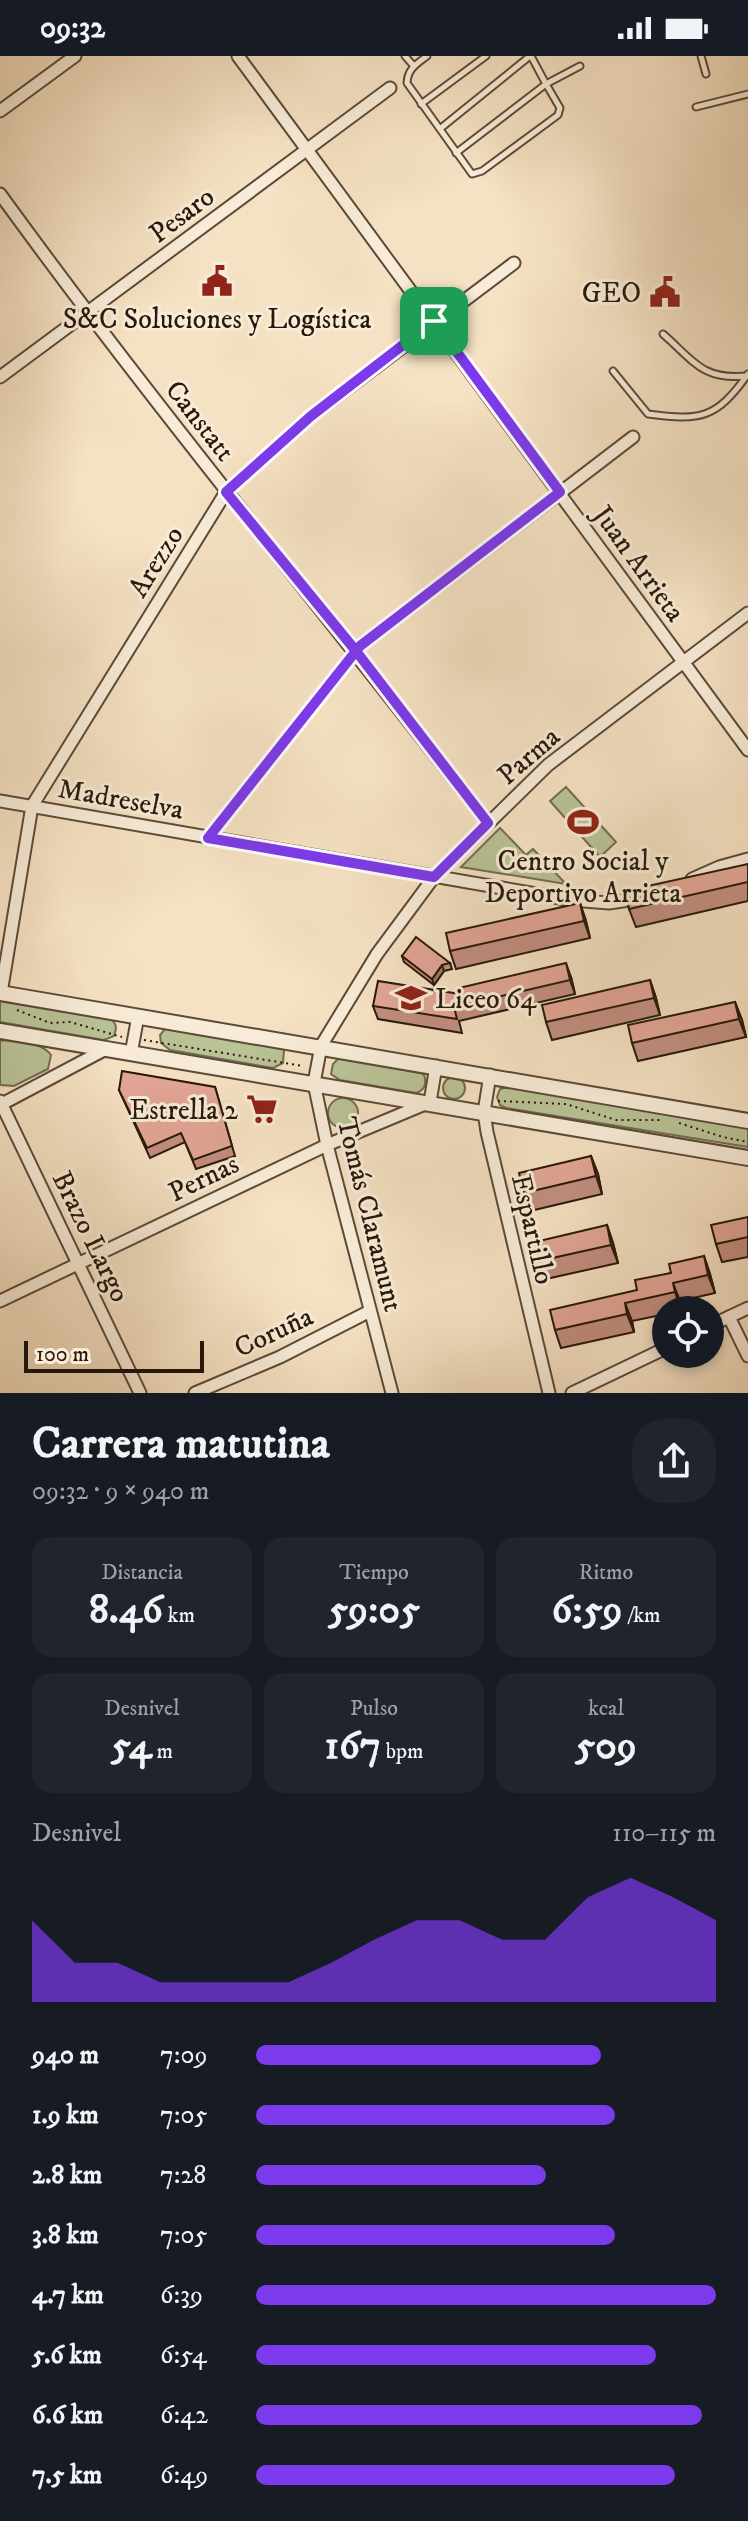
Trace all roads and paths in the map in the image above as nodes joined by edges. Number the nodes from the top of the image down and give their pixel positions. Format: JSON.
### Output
{"nodes":[{"id":1,"x":75,"y":56,"type":"edge"},
{"id":2,"x":238,"y":56,"type":"edge"},
{"id":3,"x":405,"y":56,"type":"edge"},
{"id":4,"x":427,"y":56,"type":"edge"},
{"id":5,"x":486,"y":56,"type":"edge"},
{"id":6,"x":530,"y":56,"type":"edge"},
{"id":7,"x":701,"y":56,"type":"edge"},
{"id":8,"x":413,"y":65,"type":"junction"},
{"id":9,"x":580,"y":66,"type":"dead end"},
{"id":10,"x":706,"y":74,"type":"dead end"},
{"id":11,"x":546,"y":84,"type":"junction"},
{"id":12,"x":390,"y":88,"type":"dead end"},
{"id":13,"x":748,"y":94,"type":"edge"},
{"id":14,"x":421,"y":104,"type":"junction"},
{"id":15,"x":696,"y":107,"type":"dead end"},
{"id":16,"x":0,"y":111,"type":"edge"},
{"id":17,"x":441,"y":128,"type":"junction"},
{"id":18,"x":307,"y":150,"type":"junction"},
{"id":19,"x":456,"y":153,"type":"junction"},
{"id":20,"x":0,"y":194,"type":"edge"},
{"id":21,"x":514,"y":263,"type":"dead end"},
{"id":22,"x":87,"y":314,"type":"junction"},
{"id":23,"x":434,"y":321,"type":"junction"},
{"id":24,"x":663,"y":334,"type":"dead end"},
{"id":25,"x":613,"y":371,"type":"dead end"},
{"id":26,"x":747,"y":375,"type":"edge"},
{"id":27,"x":0,"y":377,"type":"edge"},
{"id":28,"x":633,"y":437,"type":"dead end"},
{"id":29,"x":226,"y":492,"type":"junction"},
{"id":30,"x":560,"y":492,"type":"junction"},
{"id":31,"x":748,"y":613,"type":"edge"},
{"id":32,"x":356,"y":651,"type":"junction"},
{"id":33,"x":682,"y":662,"type":"junction"},
{"id":34,"x":748,"y":750,"type":"edge"},
{"id":35,"x":0,"y":801,"type":"edge"},
{"id":36,"x":32,"y":806,"type":"junction"},
{"id":37,"x":488,"y":823,"type":"junction"},
{"id":38,"x":208,"y":838,"type":"junction"},
{"id":39,"x":748,"y":859,"type":"edge"},
{"id":40,"x":434,"y":877,"type":"junction"},
{"id":41,"x":676,"y":886,"type":"edge"},
{"id":42,"x":650,"y":896,"type":"edge"},
{"id":43,"x":0,"y":993,"type":"edge"},
{"id":44,"x":13,"y":1009,"type":"dead end"},
{"id":45,"x":138,"y":1016,"type":"junction"},
{"id":46,"x":0,"y":1031,"type":"edge"},
{"id":47,"x":133,"y":1046,"type":"junction"},
{"id":48,"x":321,"y":1046,"type":"junction"},
{"id":49,"x":106,"y":1049,"type":"junction"},
{"id":50,"x":436,"y":1066,"type":"junction"},
{"id":51,"x":490,"y":1075,"type":"junction"},
{"id":52,"x":315,"y":1076,"type":"junction"},
{"id":53,"x":430,"y":1102,"type":"junction"},
{"id":54,"x":1,"y":1103,"type":"edge"},
{"id":55,"x":485,"y":1105,"type":"junction"},
{"id":56,"x":748,"y":1121,"type":"edge"},
{"id":57,"x":748,"y":1142,"type":"edge"},
{"id":58,"x":327,"y":1145,"type":"junction"},
{"id":59,"x":748,"y":1158,"type":"edge"},
{"id":60,"x":79,"y":1263,"type":"junction"},
{"id":61,"x":0,"y":1301,"type":"edge"},
{"id":62,"x":748,"y":1308,"type":"edge"},
{"id":63,"x":370,"y":1311,"type":"junction"},
{"id":64,"x":729,"y":1317,"type":"junction"},
{"id":65,"x":724,"y":1319,"type":"edge"},
{"id":66,"x":652,"y":1355,"type":"edge"},
{"id":67,"x":748,"y":1356,"type":"edge"},
{"id":68,"x":578,"y":1392,"type":"edge"},
{"id":69,"x":140,"y":1393,"type":"edge"},
{"id":70,"x":195,"y":1393,"type":"edge"},
{"id":71,"x":392,"y":1393,"type":"edge"},
{"id":72,"x":549,"y":1393,"type":"edge"}],
"edges":[{"from":1,"to":16,"type":"street"},
{"from":2,"to":18,"type":"street","name":"Juan Arrieta"},
{"from":3,"to":8,"type":"lane"},
{"from":4,"to":8,"type":"lane"},
{"from":5,"to":14,"type":"lane"},
{"from":6,"to":11,"type":"lane"},
{"from":6,"to":17,"type":"lane"},
{"from":7,"to":10,"type":"lane"},
{"from":8,"to":14,"type":"lane"},
{"from":9,"to":11,"type":"lane"},
{"from":11,"to":19,"type":"lane"},
{"from":11,"to":19,"type":"lane"},
{"from":12,"to":18,"type":"street","name":"Pesaro"},
{"from":13,"to":15,"type":"lane"},
{"from":14,"to":17,"type":"lane"},
{"from":17,"to":19,"type":"lane"},
{"from":18,"to":22,"type":"street","name":"Pesaro"},
{"from":18,"to":23,"type":"street","name":"Juan Arrieta"},
{"from":20,"to":22,"type":"street","name":"Canstatt"},
{"from":21,"to":23,"type":"street","name":"Arezzo"},
{"from":22,"to":27,"type":"street","name":"Pesaro"},
{"from":22,"to":29,"type":"street","name":"Canstatt"},
{"from":23,"to":29,"type":"street","name":"Arezzo"},
{"from":23,"to":30,"type":"street","name":"Juan Arrieta"},
{"from":24,"to":26,"type":"lane"},
{"from":25,"to":26,"type":"lane"},
{"from":28,"to":30,"type":"street"},
{"from":29,"to":32,"type":"street","name":"Canstatt"},
{"from":29,"to":36,"type":"street","name":"Arezzo"},
{"from":30,"to":32,"type":"street"},
{"from":30,"to":33,"type":"street","name":"Juan Arrieta"},
{"from":31,"to":33,"type":"street","name":"Parma"},
{"from":32,"to":37,"type":"street","name":"Canstatt"},
{"from":32,"to":38,"type":"street"},
{"from":33,"to":34,"type":"street","name":"Juan Arrieta"},
{"from":33,"to":37,"type":"street","name":"Parma"},
{"from":35,"to":36,"type":"street","name":"Madreselva"},
{"from":36,"to":38,"type":"street","name":"Madreselva"},
{"from":36,"to":43,"type":"street","name":"Arezzo"},
{"from":37,"to":40,"type":"street","name":"Parma"},
{"from":38,"to":40,"type":"street","name":"Madreselva"},
{"from":39,"to":41,"type":"street"},
{"from":40,"to":42,"type":"street","name":"Madreselva"},
{"from":40,"to":48,"type":"street","name":"Parma"},
{"from":43,"to":45,"type":"street"},
{"from":44,"to":47,"type":"path"},
{"from":45,"to":47,"type":"street"},
{"from":45,"to":48,"type":"street"},
{"from":46,"to":49,"type":"street"},
{"from":47,"to":49,"type":"street"},
{"from":47,"to":52,"type":"street"},
{"from":47,"to":52,"type":"path"},
{"from":48,"to":50,"type":"street"},
{"from":48,"to":52,"type":"street","name":"Tomás Claramunt"},
{"from":49,"to":54,"type":"street"},
{"from":50,"to":51,"type":"street"},
{"from":50,"to":53,"type":"street"},
{"from":51,"to":55,"type":"street","name":"Espartillo"},
{"from":51,"to":56,"type":"street"},
{"from":52,"to":53,"type":"street"},
{"from":52,"to":58,"type":"street","name":"Tomás Claramunt"},
{"from":53,"to":55,"type":"street"},
{"from":53,"to":58,"type":"street","name":"Pernas"},
{"from":54,"to":60,"type":"street","name":"Brazo Largo"},
{"from":55,"to":57,"type":"path"},
{"from":55,"to":59,"type":"street"},
{"from":55,"to":72,"type":"street","name":"Espartillo"},
{"from":58,"to":60,"type":"street","name":"Pernas"},
{"from":58,"to":63,"type":"street","name":"Tomás Claramunt"},
{"from":60,"to":61,"type":"street","name":"Pernas"},
{"from":60,"to":69,"type":"street","name":"Brazo Largo"},
{"from":62,"to":64,"type":"street"},
{"from":63,"to":70,"type":"street","name":"Coruña"},
{"from":63,"to":71,"type":"street","name":"Tomás Claramunt"},
{"from":64,"to":65,"type":"street"},
{"from":64,"to":67,"type":"street"},
{"from":66,"to":68,"type":"street"}]}
